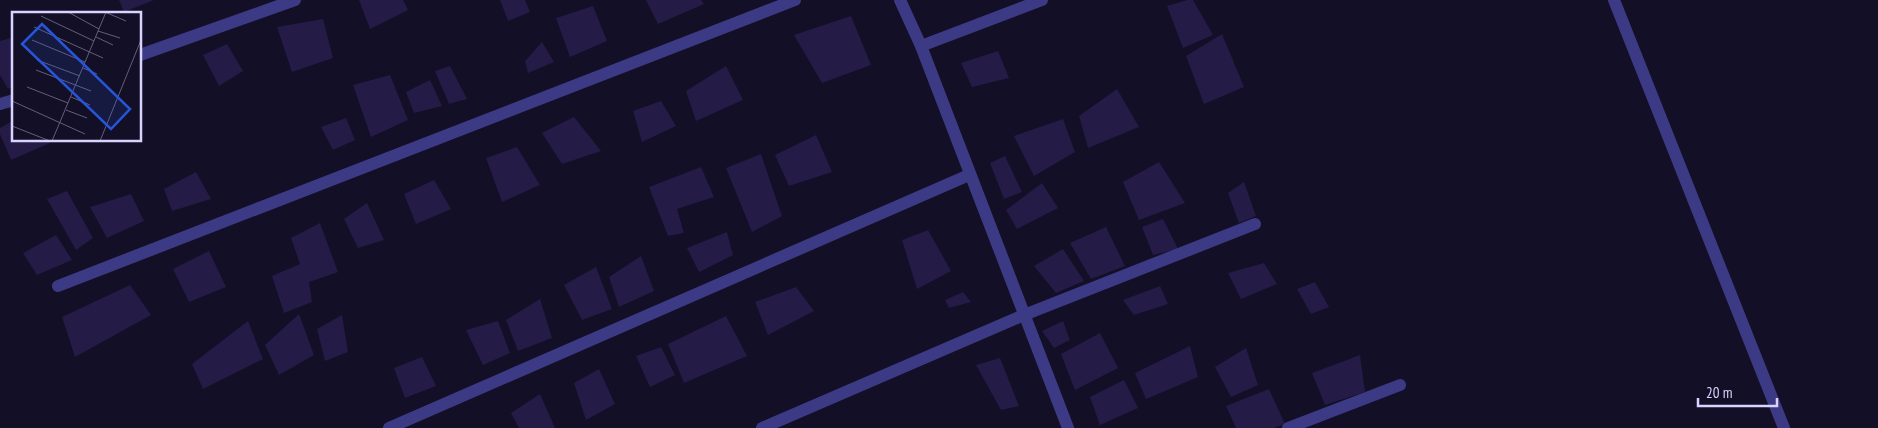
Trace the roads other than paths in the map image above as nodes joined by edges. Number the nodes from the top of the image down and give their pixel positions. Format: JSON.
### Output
{"nodes":[{"id":1,"x":295,"y":0,"type":"edge"},
{"id":2,"x":795,"y":0,"type":"edge"},
{"id":3,"x":900,"y":0,"type":"edge"},
{"id":4,"x":1042,"y":0,"type":"edge"},
{"id":5,"x":1614,"y":0,"type":"edge"},
{"id":6,"x":921,"y":46,"type":"junction"},
{"id":7,"x":141,"y":55,"type":"edge"},
{"id":8,"x":970,"y":175,"type":"junction"},
{"id":9,"x":1255,"y":224,"type":"dead end"},
{"id":10,"x":58,"y":286,"type":"dead end"},
{"id":11,"x":1024,"y":315,"type":"junction"},
{"id":12,"x":1400,"y":384,"type":"dead end"},
{"id":13,"x":389,"y":428,"type":"edge"},
{"id":14,"x":762,"y":428,"type":"edge"},
{"id":15,"x":1068,"y":428,"type":"edge"},
{"id":16,"x":1288,"y":428,"type":"edge"},
{"id":17,"x":1784,"y":428,"type":"edge"}],
"edges":[{"from":1,"to":7,"type":"street"},
{"from":2,"to":10,"type":"street"},
{"from":3,"to":6,"type":"street"},
{"from":4,"to":6,"type":"street"},
{"from":5,"to":17,"type":"street"},
{"from":6,"to":8,"type":"street"},
{"from":8,"to":11,"type":"street"},
{"from":8,"to":13,"type":"street"},
{"from":9,"to":11,"type":"street"},
{"from":11,"to":14,"type":"street"},
{"from":11,"to":15,"type":"street"},
{"from":12,"to":16,"type":"street"}]}
